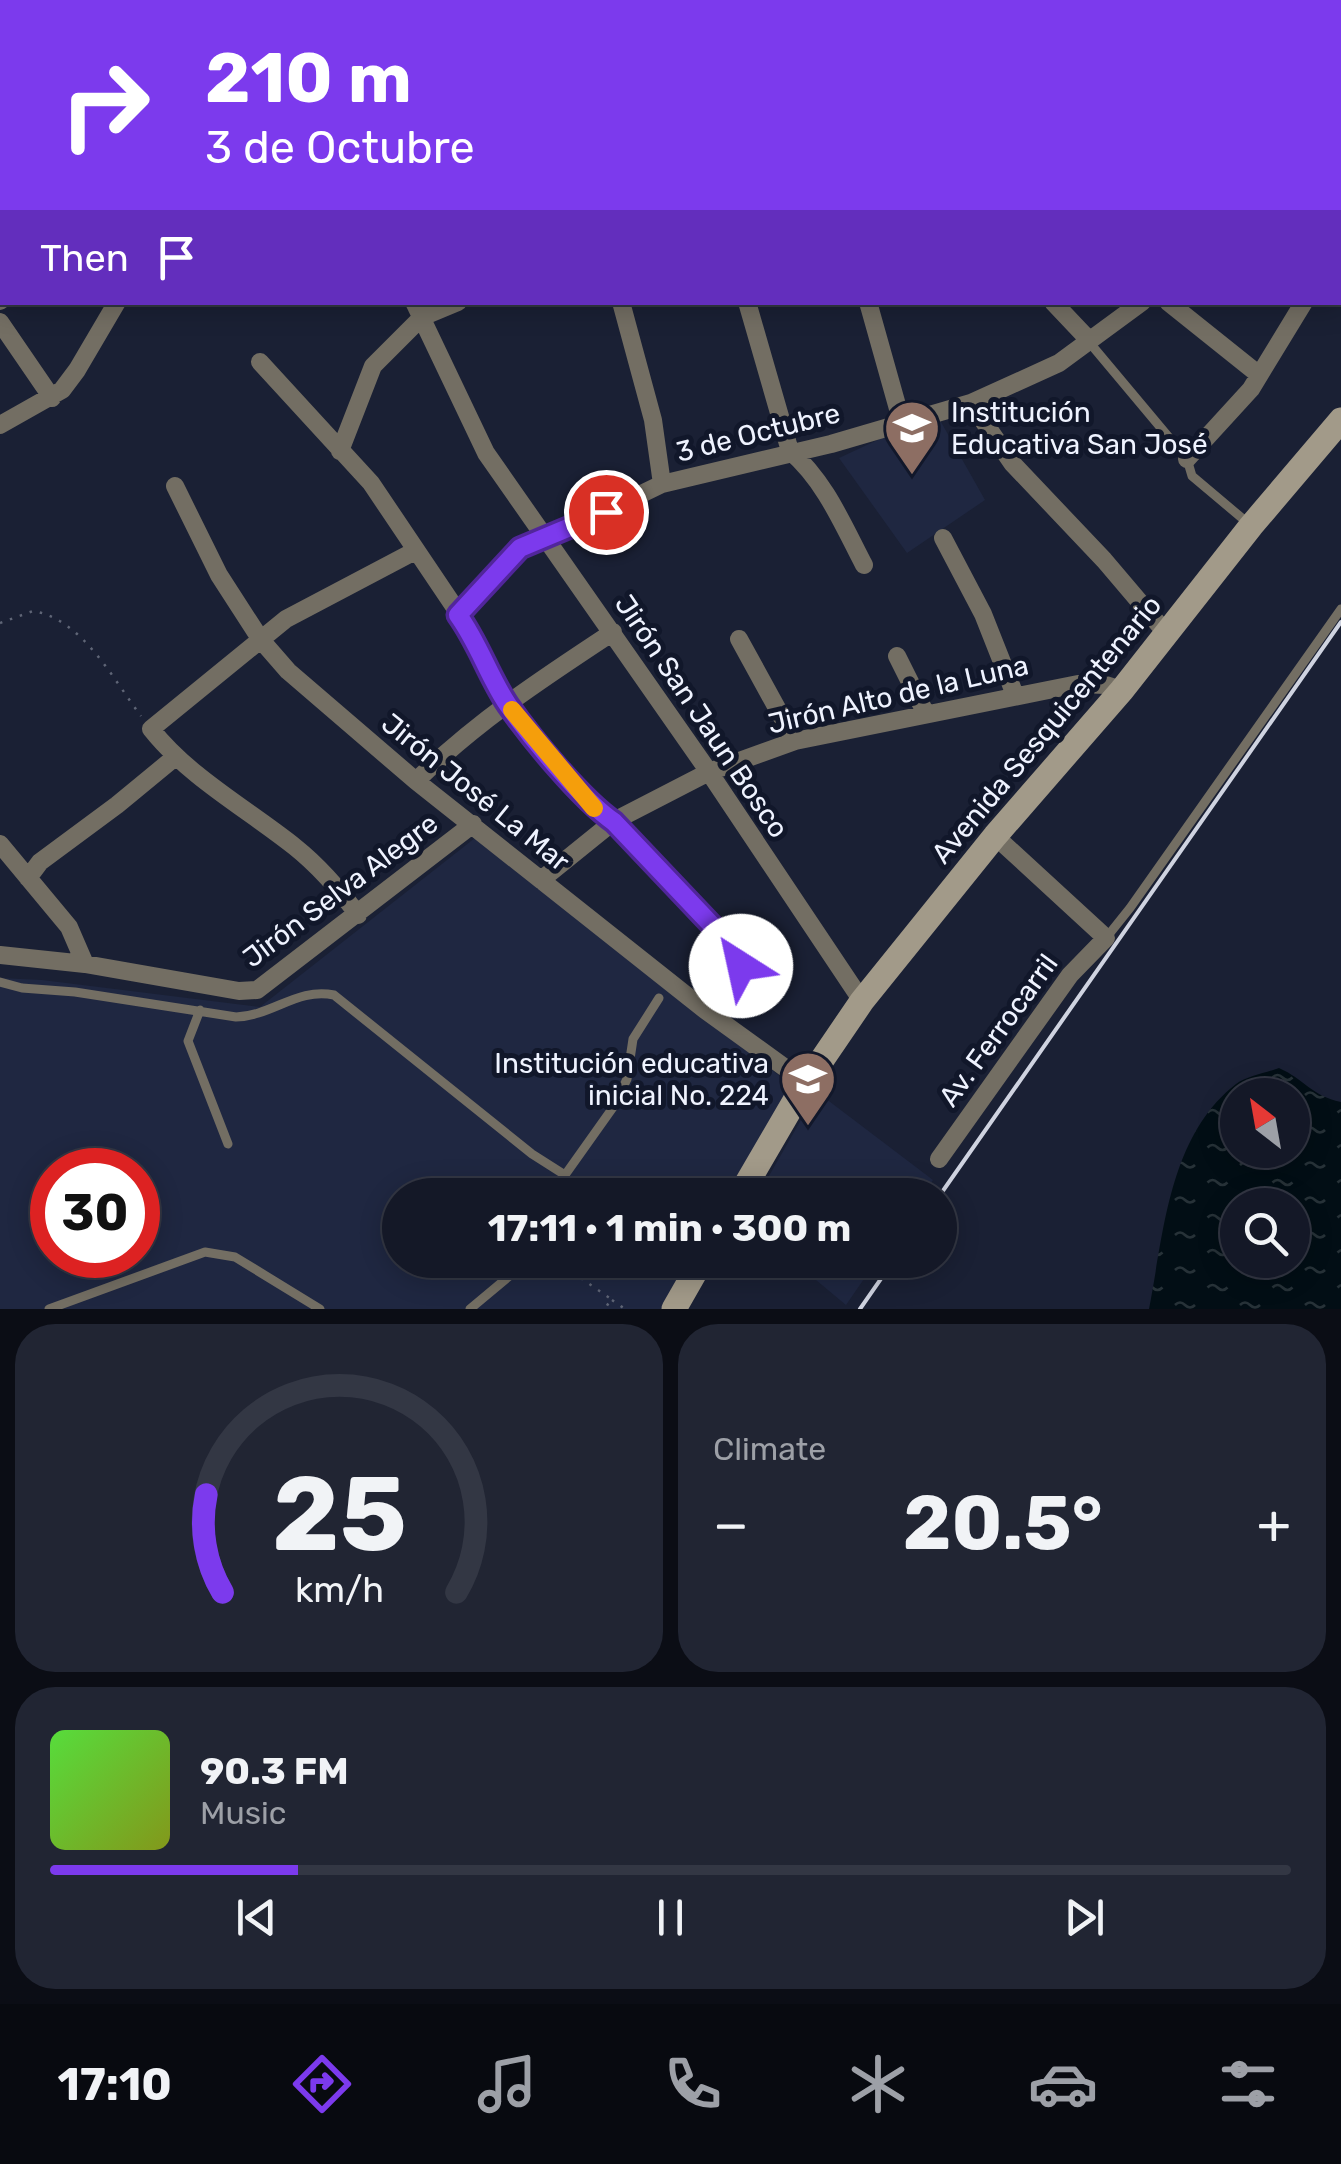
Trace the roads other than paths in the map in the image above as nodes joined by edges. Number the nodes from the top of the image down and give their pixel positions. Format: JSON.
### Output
{"nodes":[{"id":1,"x":115,"y":305,"type":"edge"},
{"id":2,"x":443,"y":305,"type":"edge"},
{"id":3,"x":622,"y":305,"type":"edge"},
{"id":4,"x":748,"y":305,"type":"edge"},
{"id":5,"x":869,"y":305,"type":"edge"},
{"id":6,"x":1055,"y":305,"type":"edge"},
{"id":7,"x":1138,"y":305,"type":"edge"},
{"id":8,"x":1172,"y":305,"type":"edge"},
{"id":9,"x":1302,"y":305,"type":"edge"},
{"id":10,"x":418,"y":310,"type":"edge"},
{"id":11,"x":0,"y":322,"type":"edge"},
{"id":12,"x":1088,"y":340,"type":"junction"},
{"id":13,"x":260,"y":362,"type":"dead end"},
{"id":14,"x":1258,"y":374,"type":"junction"},
{"id":15,"x":52,"y":398,"type":"junction"},
{"id":16,"x":971,"y":402,"type":"junction"},
{"id":17,"x":1341,"y":420,"type":"edge"},
{"id":18,"x":902,"y":423,"type":"junction"},
{"id":19,"x":0,"y":425,"type":"edge"},
{"id":20,"x":340,"y":451,"type":"junction"},
{"id":21,"x":790,"y":451,"type":"junction"},
{"id":22,"x":1187,"y":459,"type":"junction"},
{"id":23,"x":662,"y":484,"type":"junction"},
{"id":24,"x":175,"y":486,"type":"dead end"},
{"id":25,"x":1251,"y":526,"type":"junction"},
{"id":26,"x":545,"y":538,"type":"junction"},
{"id":27,"x":943,"y":538,"type":"dead end"},
{"id":28,"x":415,"y":550,"type":"junction"},
{"id":29,"x":864,"y":565,"type":"dead end"},
{"id":30,"x":1341,"y":609,"type":"edge"},
{"id":31,"x":458,"y":615,"type":"junction"},
{"id":32,"x":612,"y":632,"type":"junction"},
{"id":33,"x":1166,"y":633,"type":"junction"},
{"id":34,"x":260,"y":640,"type":"junction"},
{"id":35,"x":739,"y":640,"type":"dead end"},
{"id":36,"x":897,"y":656,"type":"dead end"},
{"id":37,"x":1122,"y":690,"type":"junction"},
{"id":38,"x":1015,"y":695,"type":"junction"},
{"id":39,"x":506,"y":703,"type":"junction"},
{"id":40,"x":926,"y":714,"type":"junction"},
{"id":41,"x":795,"y":741,"type":"junction"},
{"id":42,"x":174,"y":758,"type":"junction"},
{"id":43,"x":709,"y":772,"type":"junction"},
{"id":44,"x":416,"y":781,"type":"junction"},
{"id":45,"x":614,"y":822,"type":"junction"},
{"id":46,"x":473,"y":824,"type":"junction"},
{"id":47,"x":996,"y":836,"type":"junction"},
{"id":48,"x":0,"y":844,"type":"edge"},
{"id":49,"x":28,"y":878,"type":"junction"},
{"id":50,"x":541,"y":880,"type":"junction"},
{"id":51,"x":358,"y":915,"type":"junction"},
{"id":52,"x":1106,"y":938,"type":"junction"},
{"id":53,"x":0,"y":956,"type":"edge"},
{"id":54,"x":85,"y":964,"type":"junction"},
{"id":55,"x":0,"y":982,"type":"edge"},
{"id":56,"x":659,"y":998,"type":"dead end"},
{"id":57,"x":862,"y":1001,"type":"junction"},
{"id":58,"x":200,"y":1010,"type":"junction"},
{"id":59,"x":704,"y":1010,"type":"junction"},
{"id":60,"x":806,"y":1084,"type":"junction"},
{"id":61,"x":228,"y":1144,"type":"dead end"},
{"id":62,"x":939,"y":1158,"type":"dead end"},
{"id":63,"x":565,"y":1175,"type":"junction"},
{"id":64,"x":564,"y":1178,"type":"edge"},
{"id":65,"x":750,"y":1178,"type":"edge"},
{"id":66,"x":508,"y":1278,"type":"edge"},
{"id":67,"x":692,"y":1278,"type":"edge"},
{"id":68,"x":49,"y":1309,"type":"edge"},
{"id":69,"x":320,"y":1309,"type":"edge"},
{"id":70,"x":470,"y":1309,"type":"edge"},
{"id":71,"x":674,"y":1309,"type":"edge"}],
"edges":[{"from":1,"to":15,"type":"street"},
{"from":2,"to":10,"type":"street"},
{"from":3,"to":23,"type":"street"},
{"from":4,"to":21,"type":"street"},
{"from":5,"to":18,"type":"street"},
{"from":6,"to":12,"type":"street"},
{"from":7,"to":12,"type":"street","name":"3 de Octubre"},
{"from":8,"to":14,"type":"street"},
{"from":9,"to":14,"type":"street"},
{"from":10,"to":20,"type":"street"},
{"from":10,"to":26,"type":"street","name":"Jirón San Jaun Bosco"},
{"from":11,"to":15,"type":"street"},
{"from":12,"to":16,"type":"street","name":"3 de Octubre"},
{"from":12,"to":22,"type":"lane"},
{"from":13,"to":20,"type":"street"},
{"from":14,"to":22,"type":"street"},
{"from":15,"to":19,"type":"street"},
{"from":16,"to":18,"type":"street","name":"3 de Octubre"},
{"from":16,"to":33,"type":"street"},
{"from":17,"to":25,"type":"street","name":"Avenida Sesquicentenario"},
{"from":18,"to":21,"type":"street","name":"3 de Octubre"},
{"from":20,"to":28,"type":"street"},
{"from":21,"to":23,"type":"street","name":"3 de Octubre"},
{"from":21,"to":29,"type":"street"},
{"from":22,"to":25,"type":"lane"},
{"from":23,"to":26,"type":"street","name":"3 de Octubre"},
{"from":24,"to":34,"type":"street","name":"Jirón José La Mar"},
{"from":25,"to":33,"type":"street","name":"Avenida Sesquicentenario"},
{"from":26,"to":31,"type":"street","name":"3 de Octubre"},
{"from":26,"to":32,"type":"street","name":"Jirón San Jaun Bosco"},
{"from":27,"to":38,"type":"street"},
{"from":28,"to":31,"type":"street"},
{"from":28,"to":34,"type":"street"},
{"from":30,"to":52,"type":"lane"},
{"from":31,"to":39,"type":"street"},
{"from":32,"to":39,"type":"street"},
{"from":32,"to":43,"type":"street","name":"Jirón San Jaun Bosco"},
{"from":33,"to":37,"type":"street","name":"Avenida Sesquicentenario"},
{"from":34,"to":42,"type":"street"},
{"from":34,"to":44,"type":"street","name":"Jirón José La Mar"},
{"from":35,"to":41,"type":"street"},
{"from":36,"to":40,"type":"street"},
{"from":37,"to":38,"type":"street","name":"Jirón Alto de la Luna"},
{"from":37,"to":47,"type":"street","name":"Avenida Sesquicentenario"},
{"from":38,"to":40,"type":"street","name":"Jirón Alto de la Luna"},
{"from":39,"to":44,"type":"street"},
{"from":39,"to":45,"type":"street"},
{"from":40,"to":41,"type":"street","name":"Jirón Alto de la Luna"},
{"from":41,"to":43,"type":"street","name":"Jirón Alto de la Luna"},
{"from":42,"to":49,"type":"street"},
{"from":42,"to":51,"type":"street"},
{"from":43,"to":45,"type":"street","name":"Jirón Alto de la Luna"},
{"from":43,"to":57,"type":"street","name":"Jirón San Jaun Bosco"},
{"from":44,"to":46,"type":"street","name":"Jirón José La Mar"},
{"from":45,"to":50,"type":"street","name":"Jirón Alto de la Luna"},
{"from":45,"to":59,"type":"street"},
{"from":46,"to":50,"type":"street","name":"Jirón José La Mar"},
{"from":46,"to":51,"type":"street","name":"Jirón Selva Alegre"},
{"from":47,"to":52,"type":"street"},
{"from":47,"to":57,"type":"street","name":"Avenida Sesquicentenario"},
{"from":48,"to":49,"type":"street"},
{"from":49,"to":54,"type":"street"},
{"from":50,"to":59,"type":"street","name":"Jirón José La Mar"},
{"from":51,"to":54,"type":"street","name":"Jirón Selva Alegre"},
{"from":52,"to":62,"type":"street","name":"Av. Ferrocarril"},
{"from":53,"to":54,"type":"street","name":"Jirón Selva Alegre"},
{"from":55,"to":58,"type":"lane"},
{"from":56,"to":63,"type":"lane"},
{"from":57,"to":60,"type":"street","name":"Avenida Sesquicentenario"},
{"from":58,"to":61,"type":"lane"},
{"from":58,"to":63,"type":"lane"},
{"from":59,"to":60,"type":"street","name":"Jirón José La Mar"},
{"from":60,"to":65,"type":"street","name":"Avenida Sesquicentenario"},
{"from":63,"to":64,"type":"lane"},
{"from":66,"to":70,"type":"lane"},
{"from":67,"to":71,"type":"street"},
{"from":68,"to":69,"type":"lane"}]}
